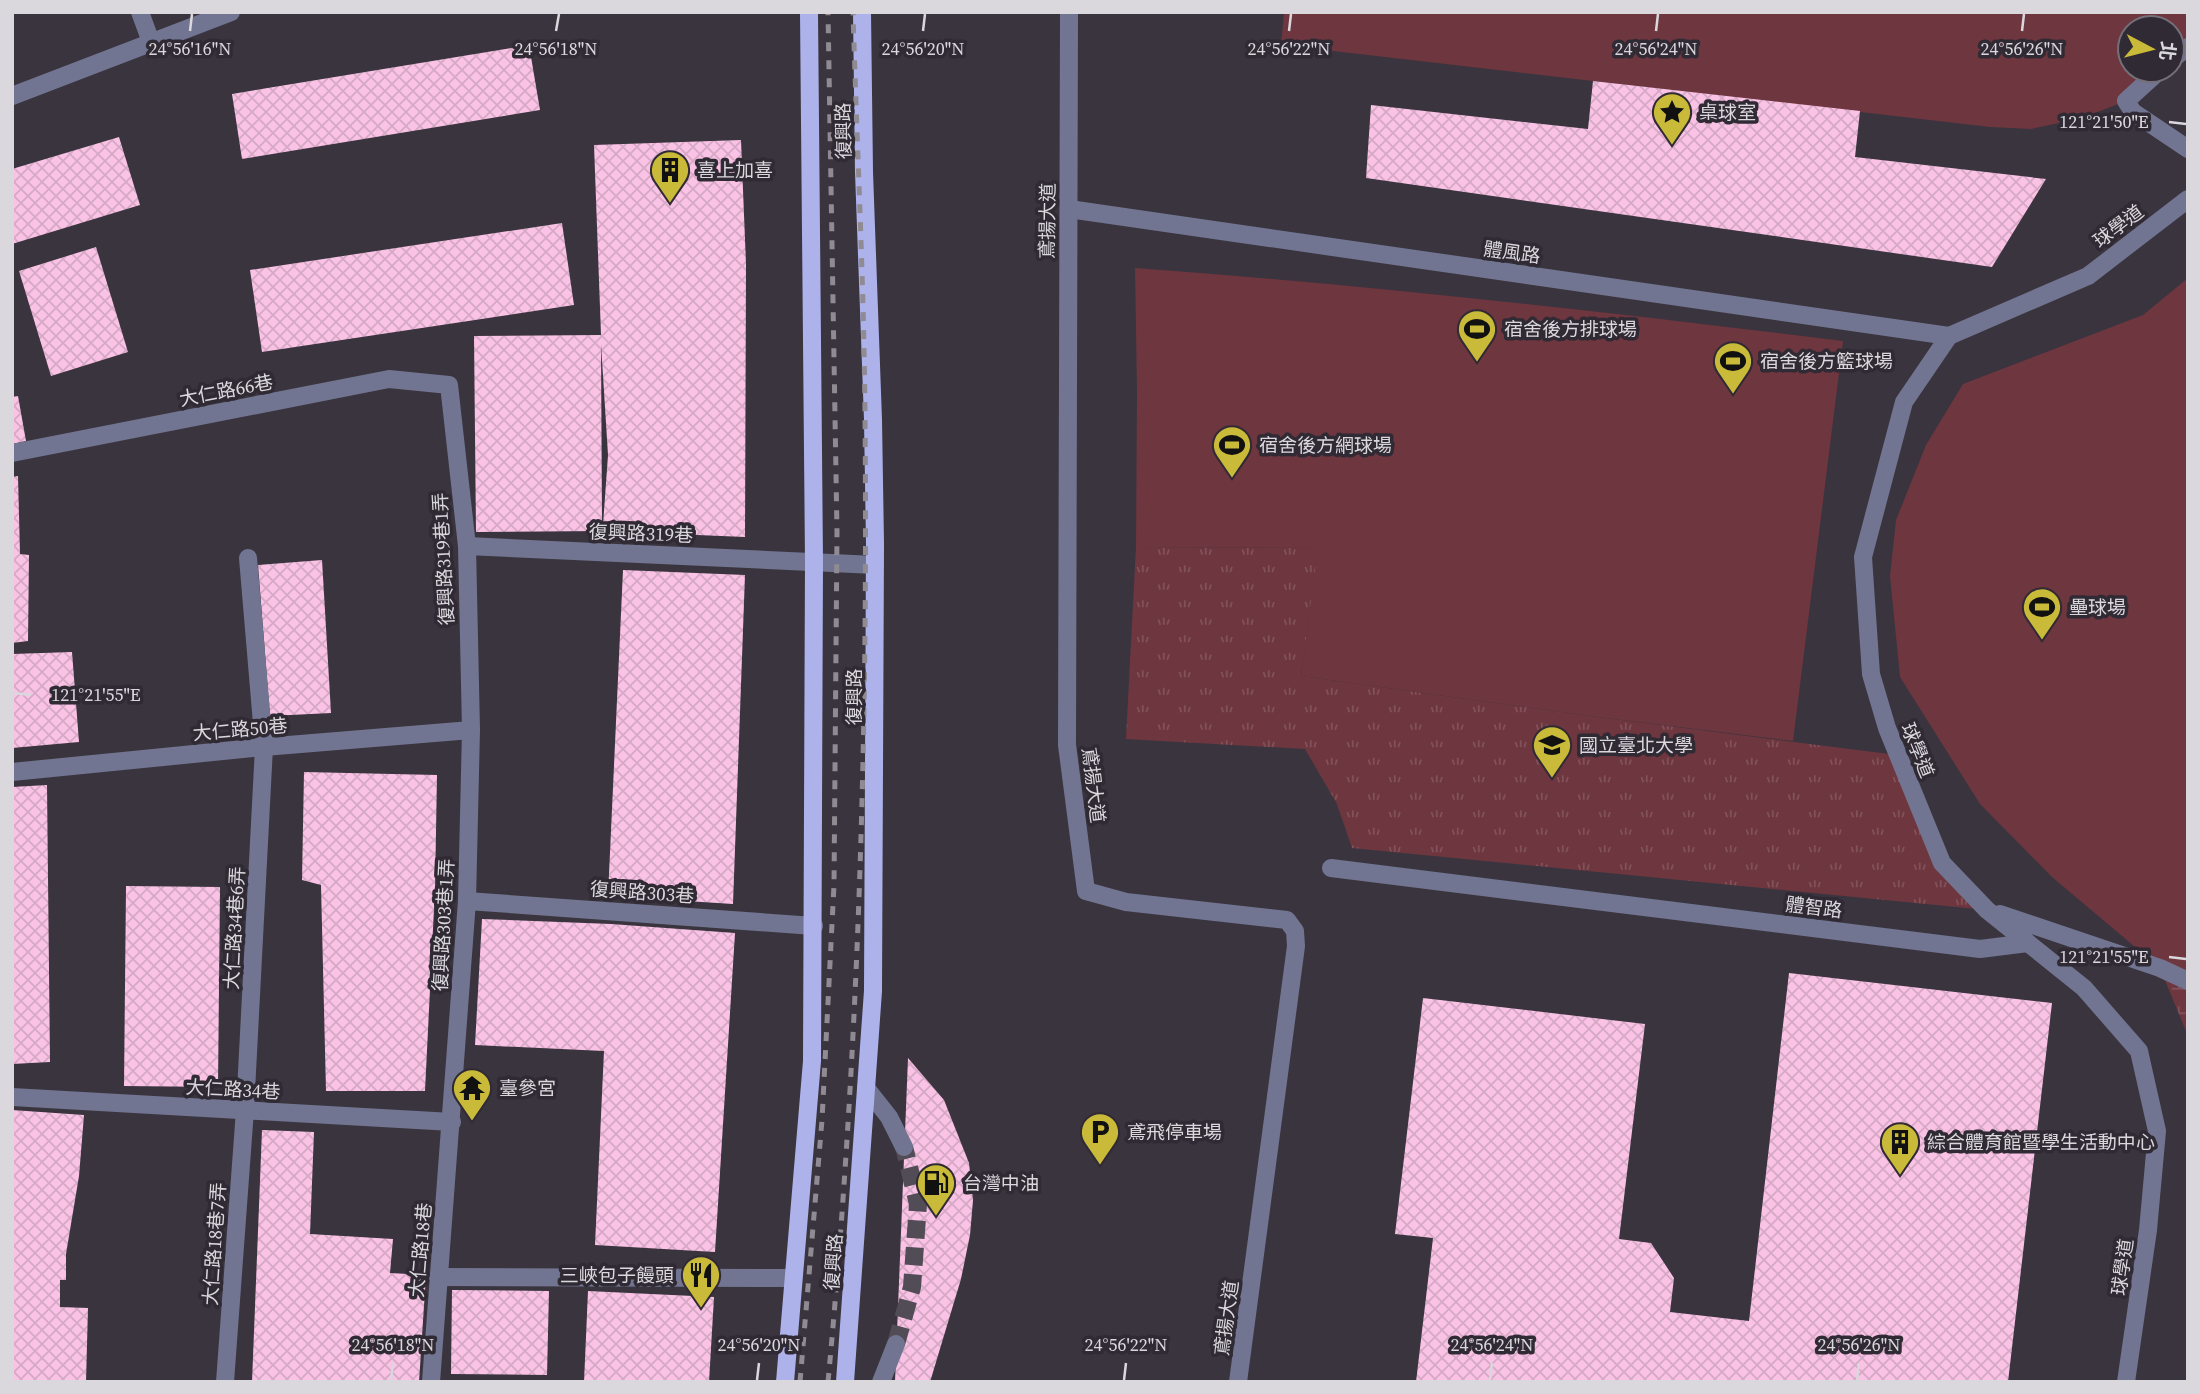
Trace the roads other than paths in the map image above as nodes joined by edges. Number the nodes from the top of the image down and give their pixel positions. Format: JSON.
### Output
{"nodes":[{"id":1,"x":140,"y":12,"type":"edge"},
{"id":2,"x":231,"y":12,"type":"edge"},
{"id":3,"x":809,"y":12,"type":"edge"},
{"id":4,"x":862,"y":12,"type":"edge"},
{"id":5,"x":1069,"y":12,"type":"edge"},
{"id":6,"x":150,"y":42,"type":"junction"},
{"id":7,"x":2145,"y":84,"type":"edge"},
{"id":8,"x":12,"y":96,"type":"edge"},
{"id":9,"x":2188,"y":149,"type":"edge"},
{"id":10,"x":2188,"y":200,"type":"edge"},
{"id":11,"x":1069,"y":209,"type":"junction"},
{"id":12,"x":1949,"y":336,"type":"junction"},
{"id":13,"x":449,"y":386,"type":"joint"},
{"id":14,"x":12,"y":453,"type":"edge"},
{"id":15,"x":467,"y":546,"type":"junction"},
{"id":16,"x":248,"y":558,"type":"dead end"},
{"id":17,"x":814,"y":561,"type":"junction"},
{"id":18,"x":875,"y":565,"type":"junction"},
{"id":19,"x":471,"y":730,"type":"junction"},
{"id":20,"x":264,"y":747,"type":"junction"},
{"id":21,"x":12,"y":772,"type":"edge"},
{"id":22,"x":1331,"y":868,"type":"dead end"},
{"id":23,"x":467,"y":901,"type":"junction"},
{"id":24,"x":1987,"y":910,"type":"junction"},
{"id":25,"x":814,"y":926,"type":"junction"},
{"id":26,"x":2028,"y":943,"type":"junction"},
{"id":27,"x":2188,"y":981,"type":"edge"},
{"id":28,"x":866,"y":1088,"type":"junction"},
{"id":29,"x":12,"y":1097,"type":"edge"},
{"id":30,"x":245,"y":1110,"type":"junction"},
{"id":31,"x":452,"y":1122,"type":"junction"},
{"id":32,"x":904,"y":1147,"type":"tunnel mouth"},
{"id":33,"x":438,"y":1277,"type":"junction"},
{"id":34,"x":793,"y":1278,"type":"junction"},
{"id":35,"x":896,"y":1344,"type":"tunnel mouth"},
{"id":36,"x":225,"y":1382,"type":"edge"},
{"id":37,"x":431,"y":1382,"type":"edge"},
{"id":38,"x":785,"y":1382,"type":"edge"},
{"id":39,"x":845,"y":1382,"type":"edge"},
{"id":40,"x":881,"y":1382,"type":"edge"},
{"id":41,"x":1238,"y":1382,"type":"edge"},
{"id":42,"x":2126,"y":1382,"type":"edge"}],
"edges":[{"from":1,"to":6,"type":"street"},
{"from":2,"to":6,"type":"street"},
{"from":3,"to":17,"type":"main road","name":"復興路"},
{"from":4,"to":18,"type":"main road","name":"復興路"},
{"from":5,"to":11,"type":"street","name":"鳶揚大道"},
{"from":6,"to":8,"type":"street"},
{"from":7,"to":9,"type":"street"},
{"from":10,"to":12,"type":"street","name":"球學道"},
{"from":11,"to":12,"type":"street","name":"體風路"},
{"from":11,"to":41,"type":"street","name":"鳶揚大道"},
{"from":12,"to":24,"type":"street","name":"球學道"},
{"from":13,"to":14,"type":"street","name":"大仁路66巷"},
{"from":13,"to":15,"type":"street","name":"復興路319巷1弄"},
{"from":15,"to":17,"type":"street","name":"復興路319巷"},
{"from":15,"to":19,"type":"street","name":"復興路319巷1弄"},
{"from":16,"to":20,"type":"street","name":"大仁路34巷6弄"},
{"from":17,"to":18,"type":"street","name":"復興路319巷"},
{"from":17,"to":25,"type":"main road","name":"復興路"},
{"from":18,"to":28,"type":"main road","name":"復興路"},
{"from":19,"to":20,"type":"street","name":"大仁路50巷"},
{"from":19,"to":23,"type":"street","name":"復興路303巷1弄"},
{"from":20,"to":21,"type":"street","name":"大仁路50巷"},
{"from":20,"to":30,"type":"street","name":"大仁路34巷6弄"},
{"from":22,"to":26,"type":"street","name":"體智路"},
{"from":23,"to":25,"type":"street","name":"復興路303巷"},
{"from":23,"to":31,"type":"street","name":"復興路303巷1弄"},
{"from":24,"to":26,"type":"street","name":"球學道"},
{"from":24,"to":27,"type":"street"},
{"from":25,"to":34,"type":"main road","name":"復興路"},
{"from":26,"to":42,"type":"street","name":"球學道"},
{"from":28,"to":32,"type":"street"},
{"from":28,"to":39,"type":"main road","name":"復興路"},
{"from":29,"to":30,"type":"street","name":"大仁路34巷"},
{"from":30,"to":31,"type":"street","name":"大仁路34巷"},
{"from":30,"to":36,"type":"street","name":"大仁路18巷7弄"},
{"from":31,"to":33,"type":"street","name":"大仁路18巷"},
{"from":33,"to":34,"type":"street"},
{"from":33,"to":37,"type":"street","name":"大仁路18巷"},
{"from":34,"to":38,"type":"main road","name":"復興路"},
{"from":35,"to":40,"type":"street"}]}
